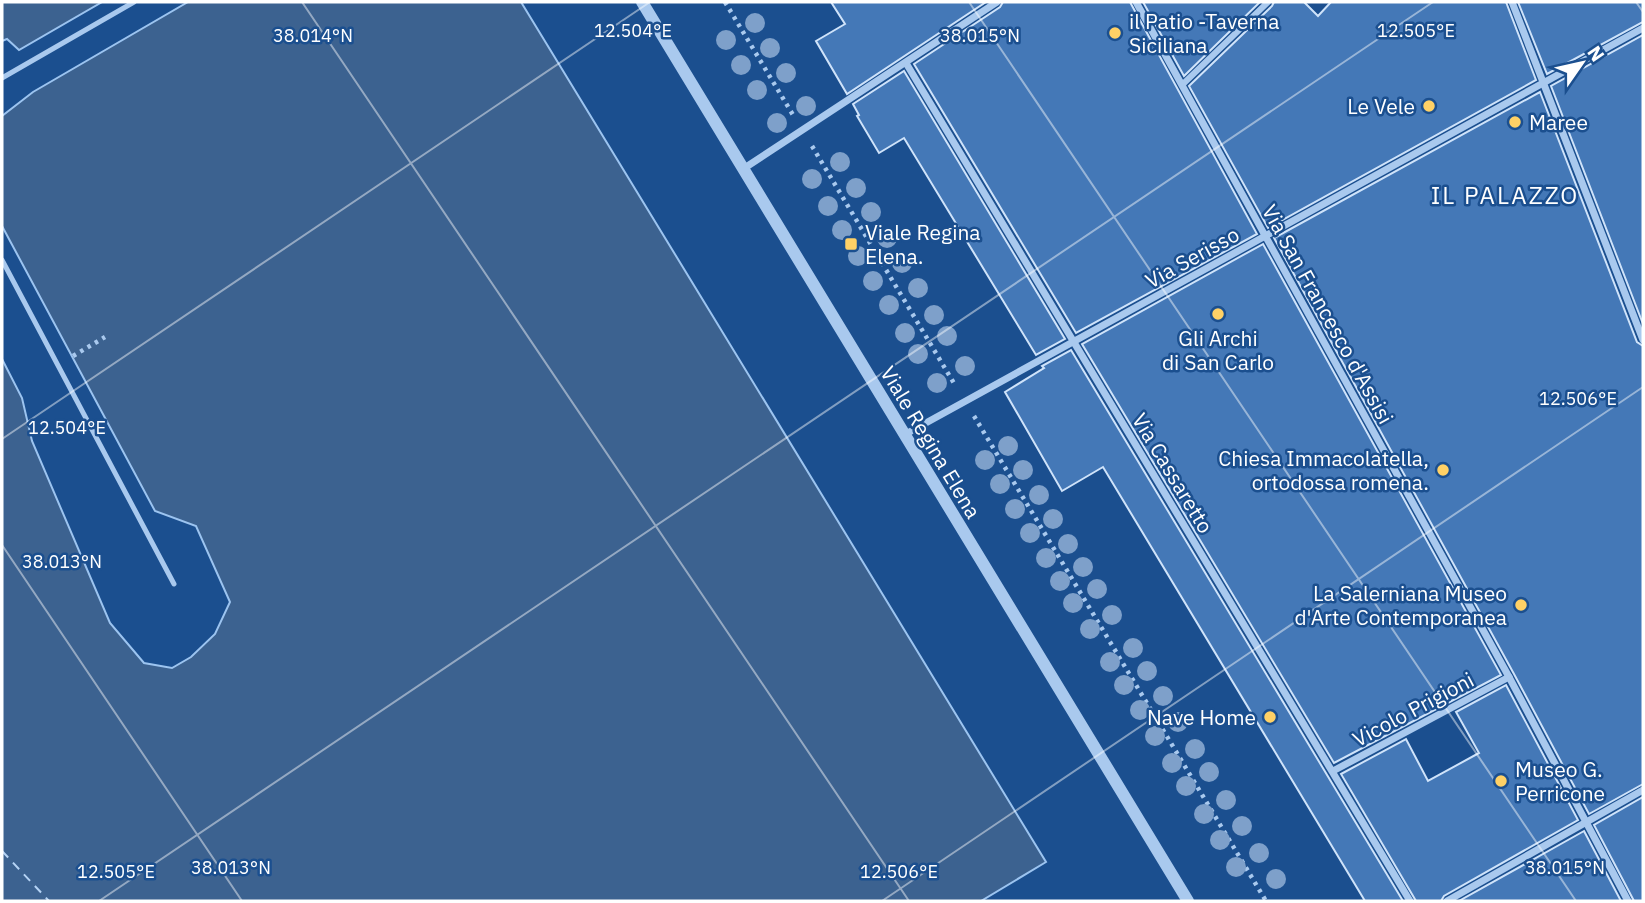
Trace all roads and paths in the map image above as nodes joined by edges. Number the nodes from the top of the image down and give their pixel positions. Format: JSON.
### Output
{"nodes":[{"id":1,"x":134,"y":2,"type":"edge"},
{"id":2,"x":642,"y":2,"type":"edge"},
{"id":3,"x":725,"y":2,"type":"edge"},
{"id":4,"x":997,"y":2,"type":"edge"},
{"id":5,"x":1136,"y":2,"type":"edge"},
{"id":6,"x":1268,"y":2,"type":"edge"},
{"id":7,"x":1512,"y":2,"type":"edge"},
{"id":8,"x":1643,"y":28,"type":"edge"},
{"id":9,"x":906,"y":63,"type":"junction"},
{"id":10,"x":2,"y":78,"type":"edge"},
{"id":11,"x":1543,"y":83,"type":"junction"},
{"id":12,"x":1182,"y":85,"type":"junction"},
{"id":13,"x":802,"y":131,"type":"junction"},
{"id":14,"x":743,"y":169,"type":"junction"},
{"id":15,"x":1265,"y":236,"type":"junction"},
{"id":16,"x":2,"y":260,"type":"edge"},
{"id":17,"x":105,"y":337,"type":"dead end"},
{"id":18,"x":1643,"y":340,"type":"edge"},
{"id":19,"x":1073,"y":342,"type":"junction"},
{"id":20,"x":71,"y":357,"type":"dead end"},
{"id":21,"x":965,"y":402,"type":"junction"},
{"id":22,"x":904,"y":435,"type":"junction"},
{"id":23,"x":174,"y":584,"type":"dead end"},
{"id":24,"x":1508,"y":677,"type":"junction"},
{"id":25,"x":1333,"y":771,"type":"junction"},
{"id":26,"x":1643,"y":790,"type":"edge"},
{"id":27,"x":1585,"y":822,"type":"junction"},
{"id":28,"x":1188,"y":901,"type":"edge"},
{"id":29,"x":1266,"y":901,"type":"edge"},
{"id":30,"x":1410,"y":901,"type":"edge"},
{"id":31,"x":1447,"y":901,"type":"edge"},
{"id":32,"x":1628,"y":901,"type":"edge"}],
"edges":[{"from":1,"to":10,"type":"lane"},
{"from":2,"to":14,"type":"street","name":"Viale Regina Elena"},
{"from":3,"to":13,"type":"path"},
{"from":4,"to":9,"type":"street"},
{"from":5,"to":12,"type":"street","name":"Via San Francesco d'Assisi"},
{"from":6,"to":12,"type":"street"},
{"from":7,"to":11,"type":"street"},
{"from":8,"to":11,"type":"street","name":"Via Serisso"},
{"from":9,"to":13,"type":"street"},
{"from":9,"to":19,"type":"street","name":"Via Cassaretto"},
{"from":11,"to":15,"type":"street","name":"Via Serisso"},
{"from":11,"to":18,"type":"street"},
{"from":12,"to":15,"type":"street","name":"Via San Francesco d'Assisi"},
{"from":13,"to":14,"type":"street"},
{"from":13,"to":21,"type":"path"},
{"from":14,"to":22,"type":"street","name":"Viale Regina Elena"},
{"from":15,"to":19,"type":"street","name":"Via Serisso"},
{"from":15,"to":24,"type":"street","name":"Via San Francesco d'Assisi"},
{"from":16,"to":23,"type":"lane"},
{"from":17,"to":20,"type":"path"},
{"from":19,"to":21,"type":"street","name":"Via Serisso"},
{"from":19,"to":25,"type":"street","name":"Via Cassaretto"},
{"from":21,"to":22,"type":"street","name":"Via Serisso"},
{"from":21,"to":29,"type":"path"},
{"from":22,"to":28,"type":"street","name":"Viale Regina Elena"},
{"from":24,"to":25,"type":"street","name":"Vicolo Prigioni"},
{"from":24,"to":27,"type":"street","name":"Via San Francesco d'Assisi"},
{"from":25,"to":30,"type":"street","name":"Via Cassaretto"},
{"from":26,"to":27,"type":"street"},
{"from":27,"to":31,"type":"street"},
{"from":27,"to":32,"type":"street","name":"Via San Francesco d'Assisi"}]}
